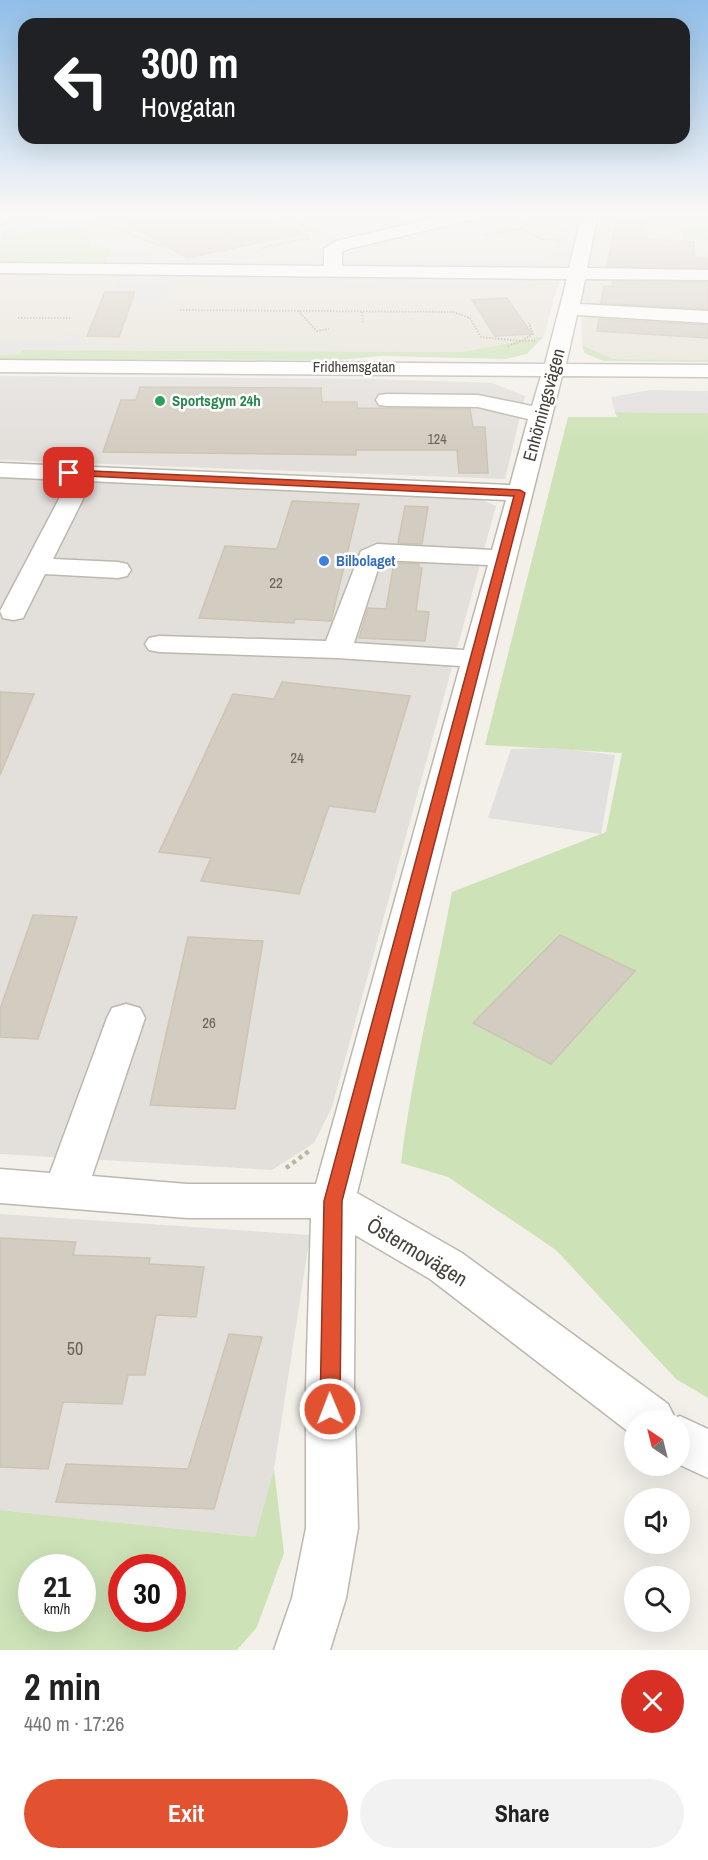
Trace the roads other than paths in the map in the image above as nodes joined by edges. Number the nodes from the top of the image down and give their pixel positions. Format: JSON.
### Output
{"nodes":[{"id":1,"x":573,"y":291,"type":"edge"},
{"id":2,"x":569,"y":309,"type":"junction"},
{"id":3,"x":708,"y":316,"type":"edge"},
{"id":4,"x":548,"y":355,"type":"junction"},
{"id":5,"x":0,"y":366,"type":"edge"},
{"id":6,"x":708,"y":371,"type":"edge"},
{"id":7,"x":387,"y":400,"type":"dead end"},
{"id":8,"x":542,"y":416,"type":"junction"},
{"id":9,"x":0,"y":470,"type":"edge"},
{"id":10,"x":520,"y":493,"type":"junction"},
{"id":11,"x":71,"y":499,"type":"dead end"},
{"id":12,"x":503,"y":558,"type":"junction"},
{"id":13,"x":37,"y":566,"type":"junction"},
{"id":14,"x":118,"y":570,"type":"dead end"},
{"id":15,"x":13,"y":612,"type":"dead end"},
{"id":16,"x":159,"y":644,"type":"dead end"},
{"id":17,"x":337,"y":650,"type":"junction"},
{"id":18,"x":476,"y":659,"type":"junction"},
{"id":19,"x":126,"y":1018,"type":"dead end"},
{"id":20,"x":0,"y":1186,"type":"edge"},
{"id":21,"x":65,"y":1191,"type":"junction"},
{"id":22,"x":333,"y":1201,"type":"junction"},
{"id":23,"x":638,"y":1410,"type":"edge"},
{"id":24,"x":690,"y":1445,"type":"edge"},
{"id":25,"x":708,"y":1455,"type":"edge"},
{"id":26,"x":302,"y":1650,"type":"edge"}],
"edges":[{"from":1,"to":2,"type":"street","name":"Enhörningsvägen"},
{"from":2,"to":3,"type":"street"},
{"from":2,"to":4,"type":"street","name":"Enhörningsvägen"},
{"from":4,"to":5,"type":"street","name":"Fridhemsgatan"},
{"from":4,"to":6,"type":"street","name":"Fridhemsgatan"},
{"from":4,"to":8,"type":"street","name":"Enhörningsvägen"},
{"from":7,"to":8,"type":"street"},
{"from":8,"to":10,"type":"street","name":"Enhörningsvägen"},
{"from":9,"to":10,"type":"street"},
{"from":10,"to":12,"type":"street","name":"Enhörningsvägen"},
{"from":11,"to":13,"type":"street"},
{"from":12,"to":17,"type":"street"},
{"from":12,"to":18,"type":"street","name":"Enhörningsvägen"},
{"from":13,"to":14,"type":"street"},
{"from":13,"to":15,"type":"street"},
{"from":16,"to":17,"type":"street"},
{"from":17,"to":18,"type":"street"},
{"from":18,"to":22,"type":"street","name":"Enhörningsvägen"},
{"from":19,"to":21,"type":"street"},
{"from":20,"to":21,"type":"street","name":"Östermovägen"},
{"from":21,"to":22,"type":"street","name":"Östermovägen"},
{"from":22,"to":23,"type":"street","name":"Östermovägen"},
{"from":22,"to":26,"type":"street","name":"Enhörningsvägen"},
{"from":24,"to":25,"type":"street"}]}
